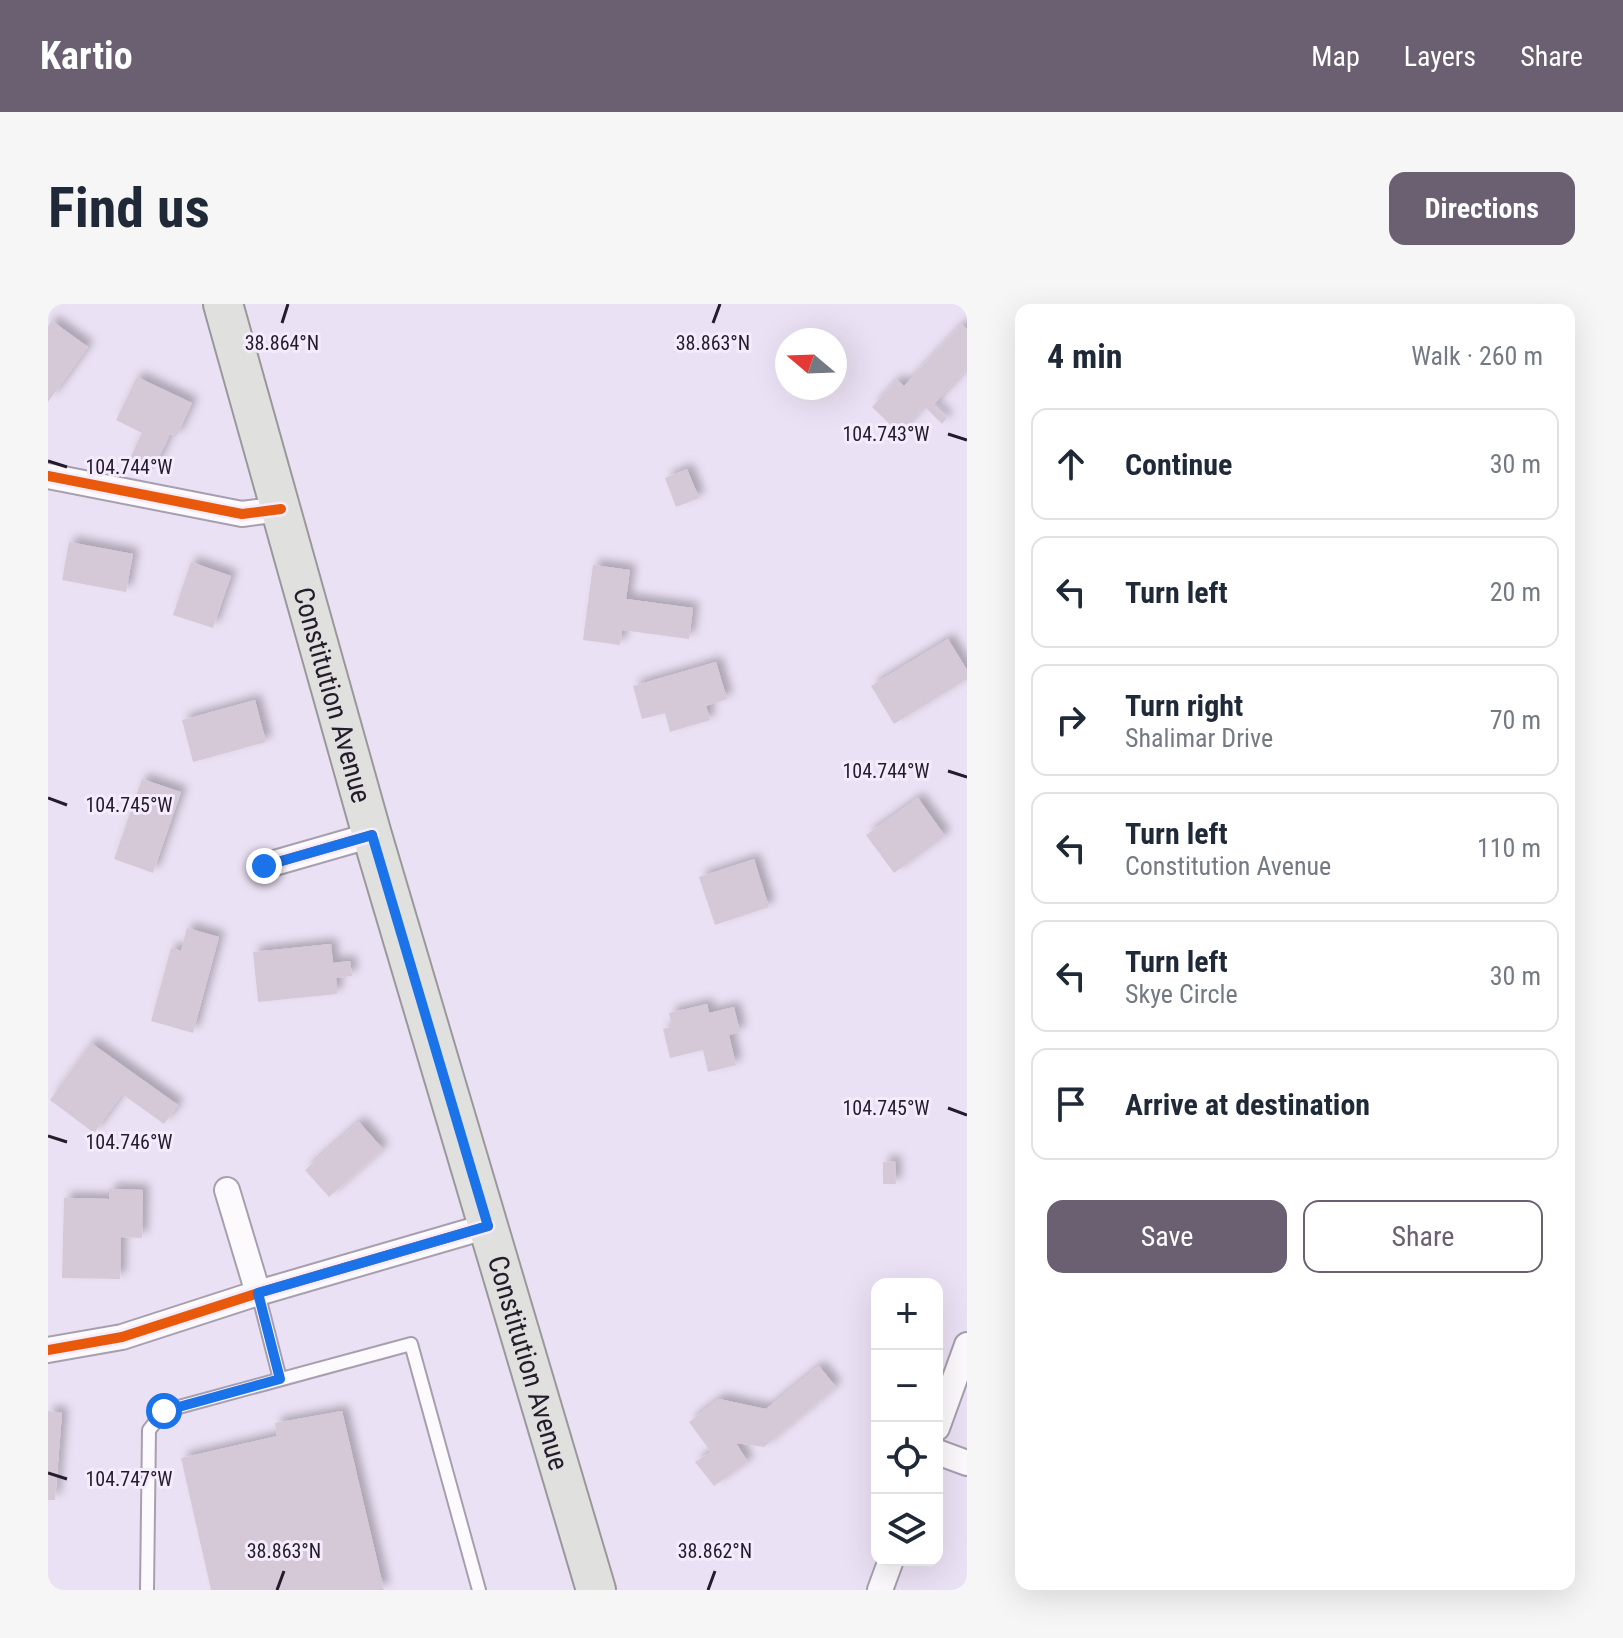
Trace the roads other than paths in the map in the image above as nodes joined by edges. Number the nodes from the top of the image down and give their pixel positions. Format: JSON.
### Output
{"nodes":[{"id":1,"x":223,"y":304,"type":"edge"},
{"id":2,"x":48,"y":476,"type":"edge"},
{"id":3,"x":281,"y":509,"type":"junction"},
{"id":4,"x":372,"y":835,"type":"junction"},
{"id":5,"x":264,"y":866,"type":"dead end"},
{"id":6,"x":227,"y":1190,"type":"dead end"},
{"id":7,"x":488,"y":1226,"type":"junction"},
{"id":8,"x":258,"y":1293,"type":"junction"},
{"id":9,"x":967,"y":1345,"type":"edge"},
{"id":10,"x":48,"y":1350,"type":"edge"},
{"id":11,"x":280,"y":1379,"type":"junction"},
{"id":12,"x":939,"y":1422,"type":"edge"},
{"id":13,"x":943,"y":1454,"type":"edge"},
{"id":14,"x":967,"y":1463,"type":"edge"},
{"id":15,"x":889,"y":1566,"type":"edge"},
{"id":16,"x":147,"y":1590,"type":"edge"},
{"id":17,"x":479,"y":1590,"type":"edge"},
{"id":18,"x":596,"y":1590,"type":"edge"},
{"id":19,"x":880,"y":1590,"type":"edge"}],
"edges":[{"from":1,"to":3,"type":"main road","name":"Constitution Avenue"},
{"from":2,"to":3,"type":"street"},
{"from":3,"to":4,"type":"main road","name":"Constitution Avenue"},
{"from":4,"to":5,"type":"street"},
{"from":4,"to":7,"type":"main road","name":"Constitution Avenue"},
{"from":6,"to":8,"type":"street"},
{"from":7,"to":8,"type":"street"},
{"from":7,"to":18,"type":"main road","name":"Constitution Avenue"},
{"from":8,"to":10,"type":"street"},
{"from":8,"to":11,"type":"lane"},
{"from":9,"to":12,"type":"street"},
{"from":11,"to":16,"type":"lane"},
{"from":11,"to":17,"type":"lane"},
{"from":13,"to":14,"type":"street"},
{"from":15,"to":19,"type":"street"}]}
